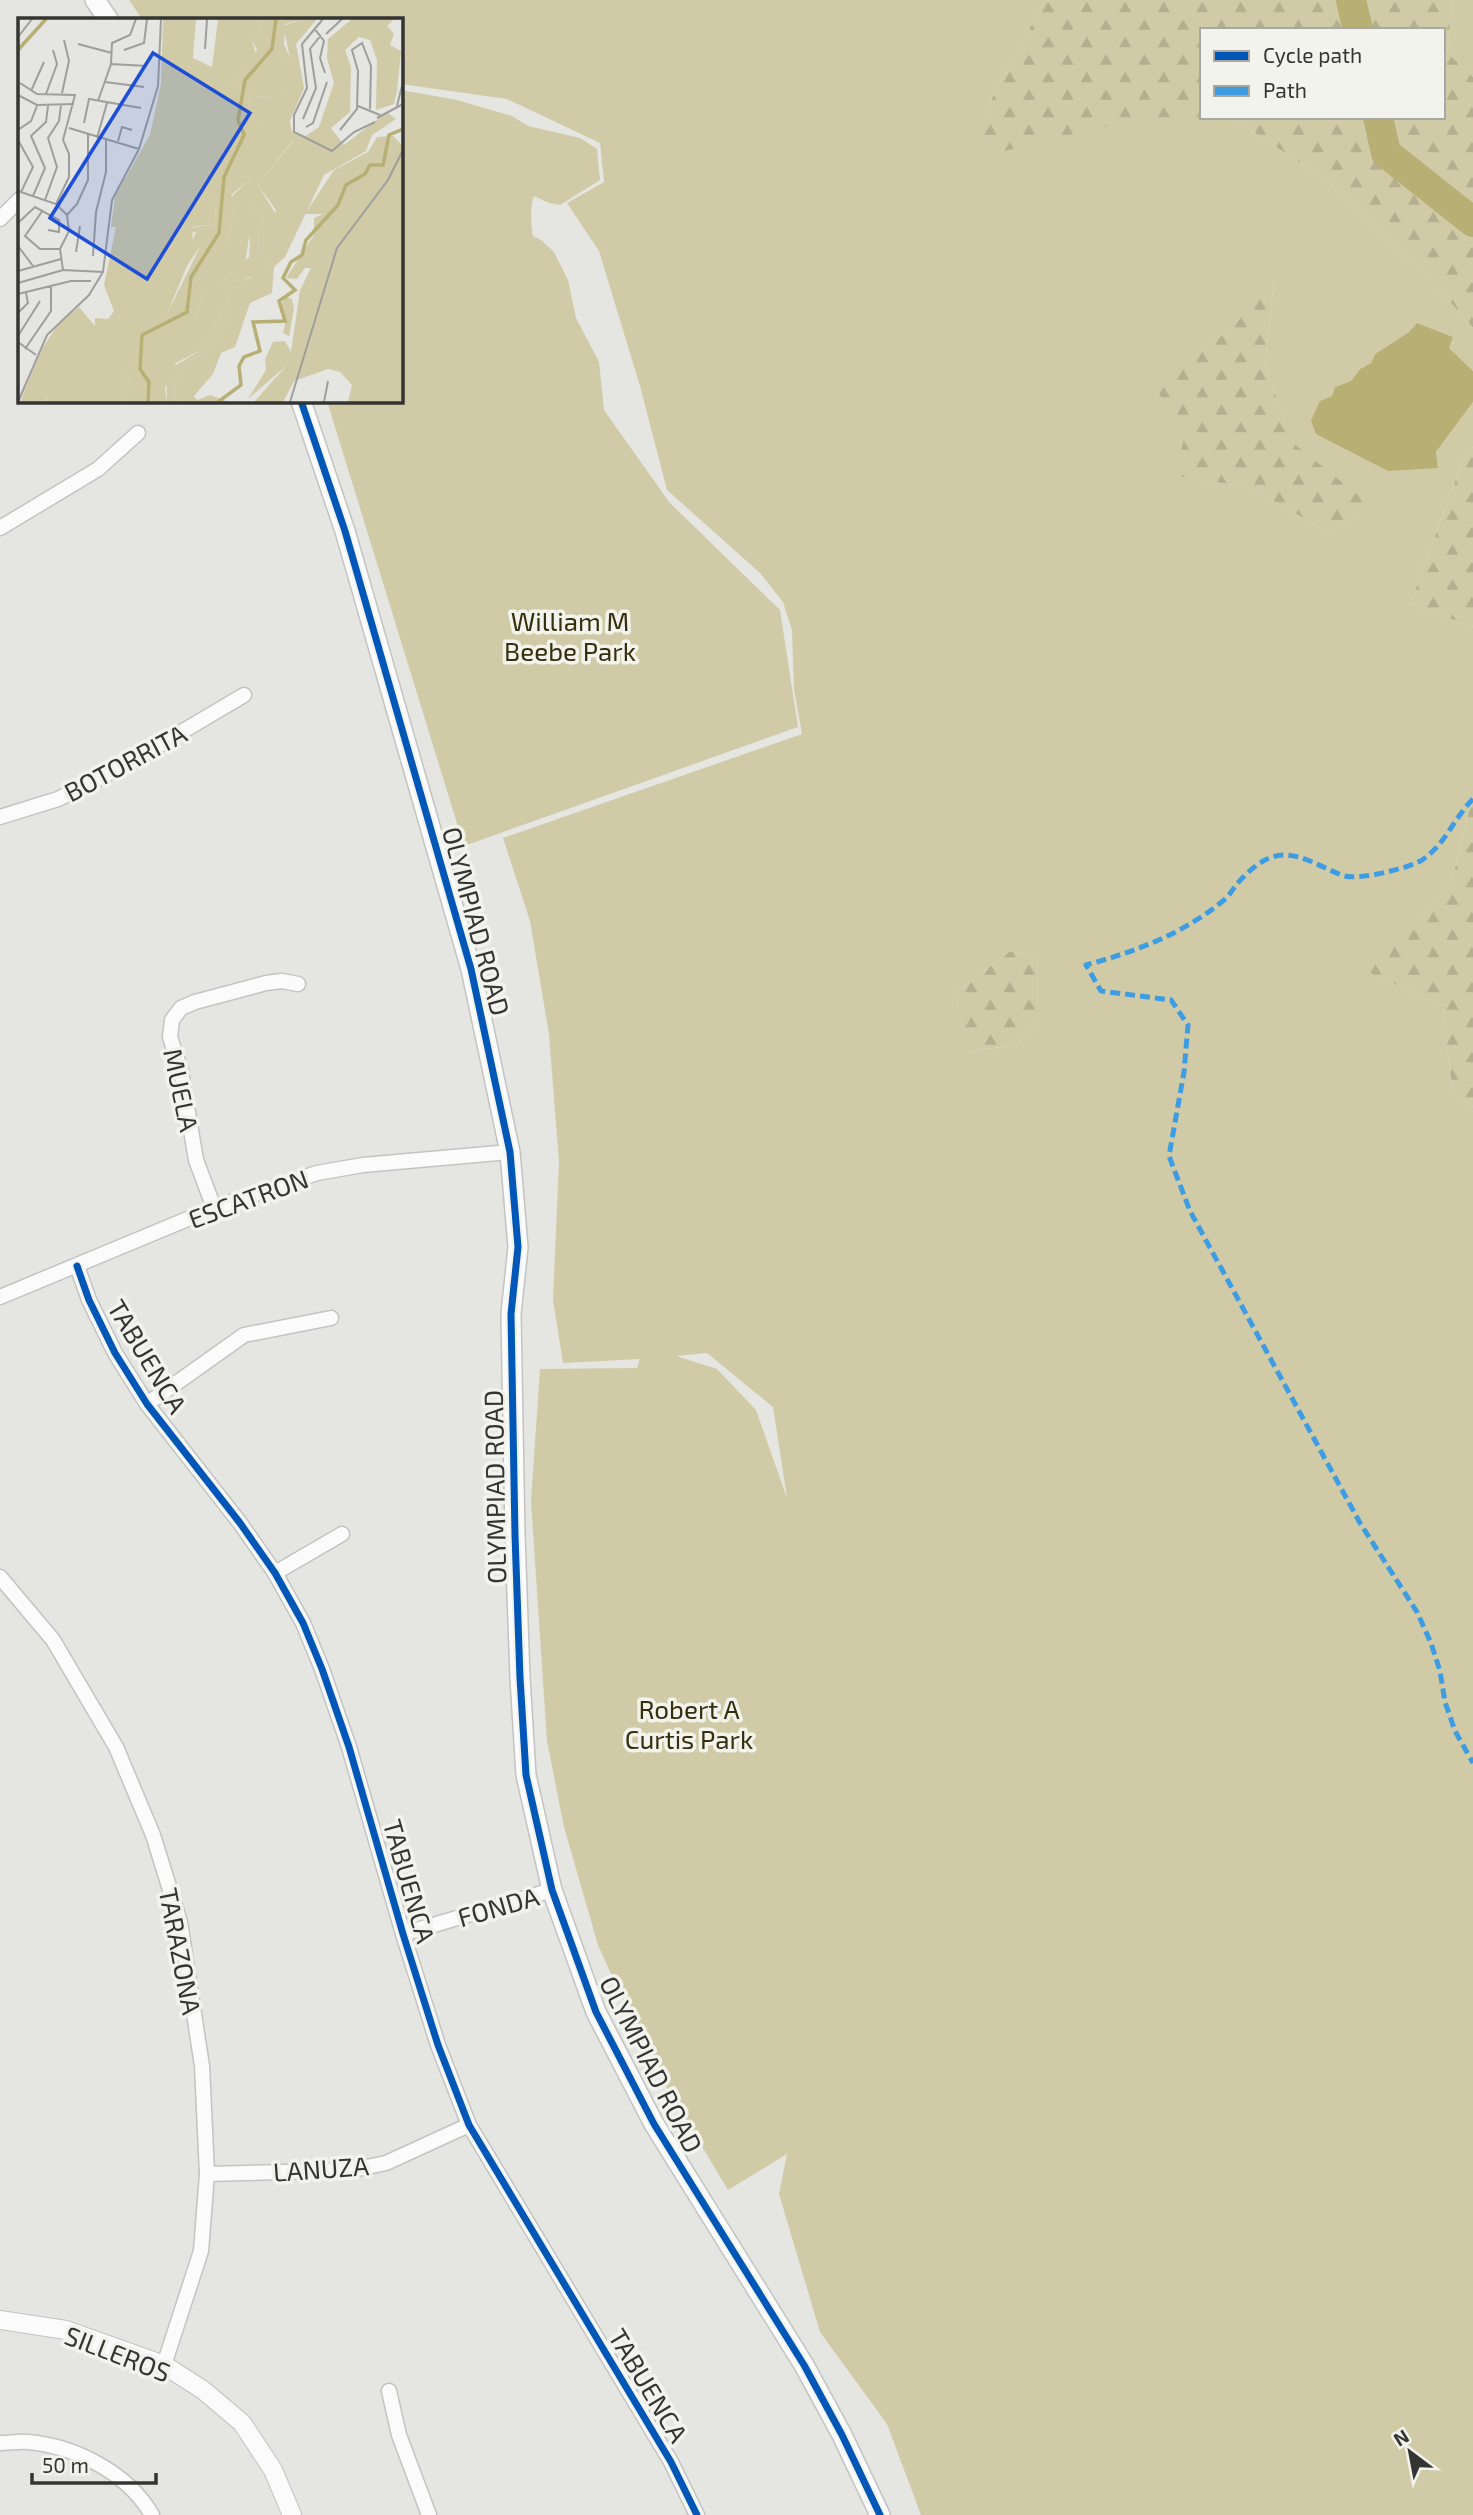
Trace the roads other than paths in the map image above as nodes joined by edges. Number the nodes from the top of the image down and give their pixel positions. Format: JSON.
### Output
{"nodes":[{"id":1,"x":95,"y":0,"type":"edge"},
{"id":2,"x":107,"y":18,"type":"edge"},
{"id":3,"x":18,"y":201,"type":"edge"},
{"id":4,"x":0,"y":219,"type":"edge"},
{"id":5,"x":302,"y":402,"type":"edge"},
{"id":6,"x":138,"y":432,"type":"dead end"},
{"id":7,"x":0,"y":528,"type":"edge"},
{"id":8,"x":244,"y":695,"type":"dead end"},
{"id":9,"x":0,"y":817,"type":"edge"},
{"id":10,"x":298,"y":984,"type":"dead end"},
{"id":11,"x":510,"y":1152,"type":"junction"},
{"id":12,"x":214,"y":1208,"type":"junction"},
{"id":13,"x":77,"y":1266,"type":"junction"},
{"id":14,"x":0,"y":1297,"type":"edge"},
{"id":15,"x":331,"y":1318,"type":"dead end"},
{"id":16,"x":147,"y":1404,"type":"junction"},
{"id":17,"x":342,"y":1534,"type":"dead end"},
{"id":18,"x":275,"y":1573,"type":"junction"},
{"id":19,"x":0,"y":1577,"type":"edge"},
{"id":20,"x":552,"y":1891,"type":"junction"},
{"id":21,"x":403,"y":1934,"type":"junction"},
{"id":22,"x":469,"y":2125,"type":"junction"},
{"id":23,"x":207,"y":2174,"type":"junction"},
{"id":24,"x":0,"y":2320,"type":"edge"},
{"id":25,"x":164,"y":2365,"type":"junction"},
{"id":26,"x":389,"y":2391,"type":"dead end"},
{"id":27,"x":0,"y":2443,"type":"edge"},
{"id":28,"x":152,"y":2515,"type":"edge"},
{"id":29,"x":292,"y":2515,"type":"edge"},
{"id":30,"x":429,"y":2515,"type":"edge"},
{"id":31,"x":697,"y":2515,"type":"edge"},
{"id":32,"x":880,"y":2515,"type":"edge"}],
"edges":[{"from":1,"to":2,"type":"main road"},
{"from":3,"to":4,"type":"street"},
{"from":5,"to":11,"type":"main road","name":"OLYMPIAD ROAD"},
{"from":6,"to":7,"type":"street"},
{"from":8,"to":9,"type":"street","name":"BOTORRITA"},
{"from":10,"to":12,"type":"street","name":"MUELA"},
{"from":11,"to":12,"type":"street","name":"ESCATRON"},
{"from":11,"to":20,"type":"main road","name":"OLYMPIAD ROAD"},
{"from":12,"to":13,"type":"street","name":"ESCATRON"},
{"from":13,"to":14,"type":"street","name":"ESCATRON"},
{"from":13,"to":16,"type":"street","name":"TABUENCA"},
{"from":15,"to":16,"type":"street"},
{"from":16,"to":18,"type":"street","name":"TABUENCA"},
{"from":17,"to":18,"type":"street"},
{"from":18,"to":21,"type":"street","name":"TABUENCA"},
{"from":19,"to":23,"type":"street","name":"TARAZONA"},
{"from":20,"to":21,"type":"street","name":"FONDA"},
{"from":20,"to":32,"type":"main road","name":"OLYMPIAD ROAD"},
{"from":21,"to":22,"type":"street","name":"TABUENCA"},
{"from":22,"to":23,"type":"street","name":"LANUZA"},
{"from":22,"to":31,"type":"street","name":"TABUENCA"},
{"from":23,"to":25,"type":"street","name":"TARAZONA"},
{"from":24,"to":25,"type":"street","name":"SILLEROS"},
{"from":25,"to":29,"type":"street","name":"SILLEROS"},
{"from":26,"to":30,"type":"street"},
{"from":27,"to":28,"type":"street"}]}
